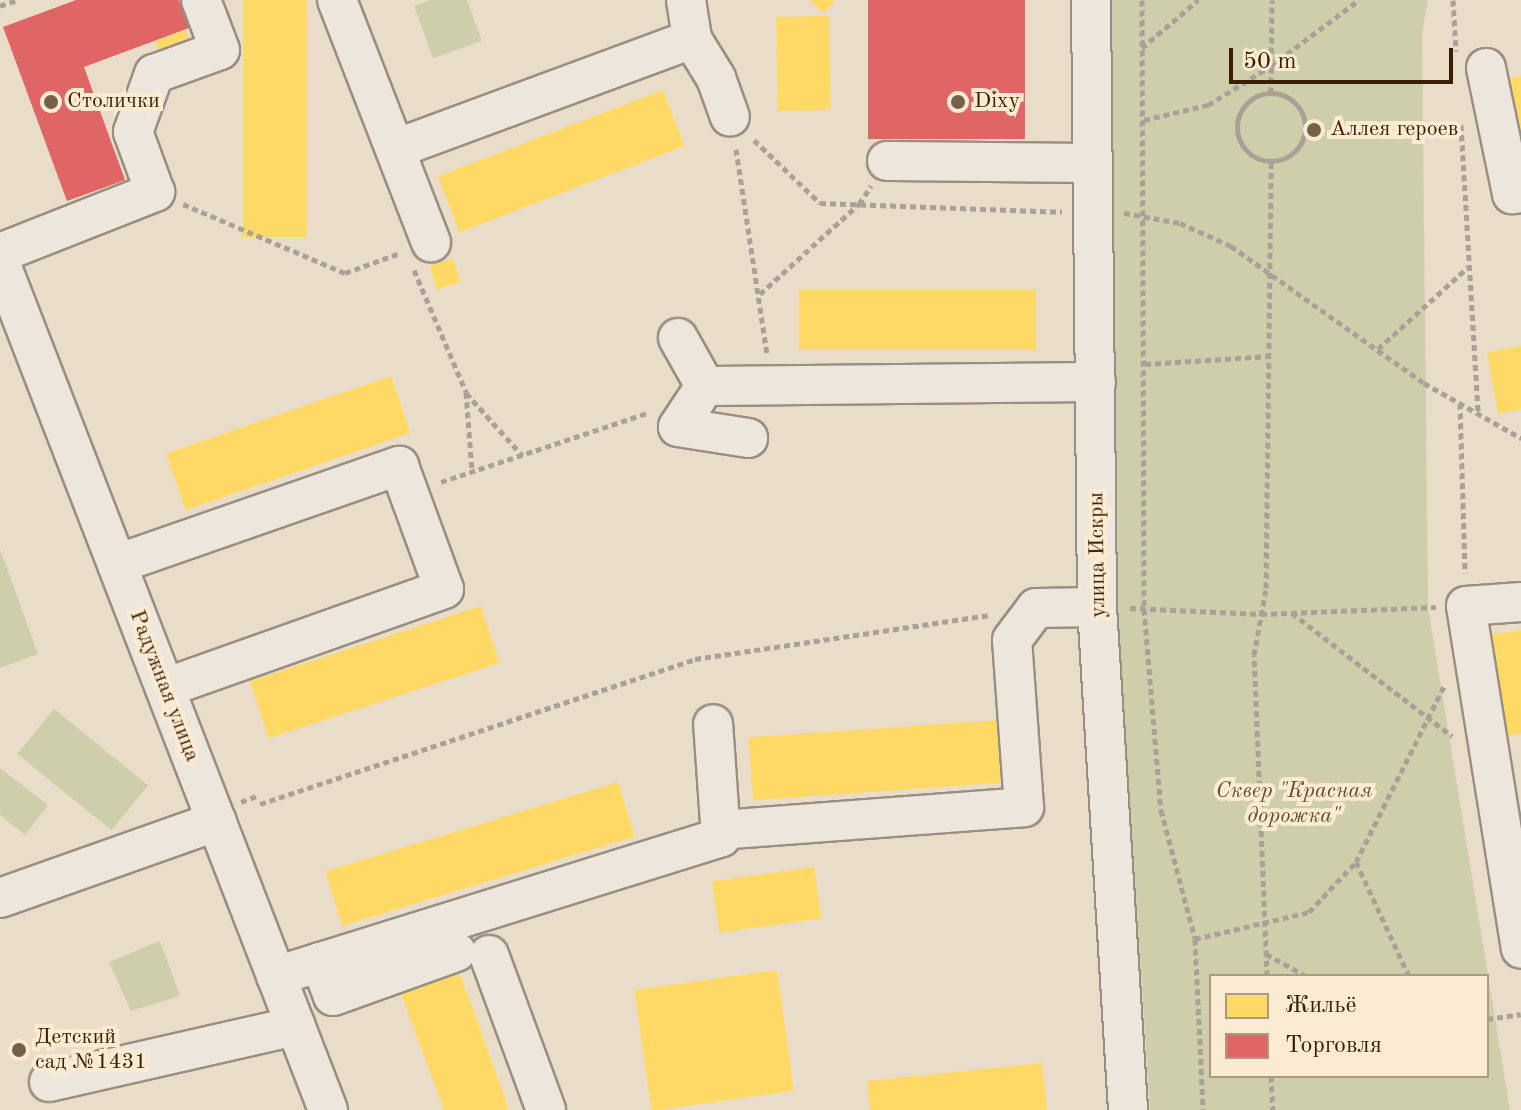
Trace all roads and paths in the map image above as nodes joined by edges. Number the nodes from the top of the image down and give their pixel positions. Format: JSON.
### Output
{"nodes":[{"id":1,"x":17,"y":0,"type":"edge"},
{"id":2,"x":201,"y":0,"type":"edge"},
{"id":3,"x":337,"y":0,"type":"edge"},
{"id":4,"x":686,"y":0,"type":"edge"},
{"id":5,"x":1091,"y":0,"type":"edge"},
{"id":6,"x":1142,"y":0,"type":"edge"},
{"id":7,"x":1198,"y":0,"type":"edge"},
{"id":8,"x":1272,"y":0,"type":"edge"},
{"id":9,"x":1359,"y":0,"type":"edge"},
{"id":10,"x":1453,"y":0,"type":"edge"},
{"id":11,"x":0,"y":6,"type":"edge"},
{"id":12,"x":692,"y":39,"type":"junction"},
{"id":13,"x":1142,"y":48,"type":"junction"},
{"id":14,"x":1471,"y":65,"type":"joint"},
{"id":15,"x":1271,"y":66,"type":"junction"},
{"id":16,"x":1271,"y":93,"type":"junction"},
{"id":17,"x":1460,"y":110,"type":"dead end"},
{"id":18,"x":730,"y":117,"type":"joint"},
{"id":19,"x":1144,"y":120,"type":"junction"},
{"id":20,"x":395,"y":149,"type":"junction"},
{"id":21,"x":887,"y":161,"type":"joint"},
{"id":22,"x":1271,"y":161,"type":"junction"},
{"id":23,"x":1093,"y":163,"type":"junction"},
{"id":24,"x":155,"y":192,"type":"junction"},
{"id":25,"x":1521,"y":193,"type":"edge"},
{"id":26,"x":1094,"y":213,"type":"junction"},
{"id":27,"x":1145,"y":214,"type":"junction"},
{"id":28,"x":418,"y":247,"type":"junction"},
{"id":29,"x":0,"y":253,"type":"edge"},
{"id":30,"x":0,"y":262,"type":"edge"},
{"id":31,"x":1469,"y":266,"type":"junction"},
{"id":32,"x":1271,"y":271,"type":"junction"},
{"id":33,"x":760,"y":294,"type":"junction"},
{"id":34,"x":678,"y":338,"type":"dead end"},
{"id":35,"x":1378,"y":349,"type":"junction"},
{"id":36,"x":1271,"y":356,"type":"junction"},
{"id":37,"x":1145,"y":364,"type":"junction"},
{"id":38,"x":1096,"y":382,"type":"junction"},
{"id":39,"x":771,"y":385,"type":"junction"},
{"id":40,"x":705,"y":386,"type":"junction"},
{"id":41,"x":466,"y":392,"type":"junction"},
{"id":42,"x":1460,"y":403,"type":"junction"},
{"id":43,"x":655,"y":410,"type":"dead end"},
{"id":44,"x":1478,"y":412,"type":"junction"},
{"id":45,"x":748,"y":438,"type":"dead end"},
{"id":46,"x":1521,"y":438,"type":"edge"},
{"id":47,"x":522,"y":455,"type":"junction"},
{"id":48,"x":472,"y":472,"type":"junction"},
{"id":49,"x":409,"y":493,"type":"junction"},
{"id":50,"x":117,"y":564,"type":"junction"},
{"id":51,"x":1521,"y":602,"type":"edge"},
{"id":52,"x":1466,"y":606,"type":"junction"},
{"id":53,"x":1097,"y":607,"type":"junction"},
{"id":54,"x":1036,"y":608,"type":"junction"},
{"id":55,"x":1144,"y":609,"type":"junction"},
{"id":56,"x":1291,"y":613,"type":"junction"},
{"id":57,"x":1261,"y":614,"type":"junction"},
{"id":58,"x":1447,"y":680,"type":"dead end"},
{"id":59,"x":165,"y":688,"type":"junction"},
{"id":60,"x":1430,"y":719,"type":"junction"},
{"id":61,"x":713,"y":724,"type":"dead end"},
{"id":62,"x":1491,"y":766,"type":"junction"},
{"id":63,"x":260,"y":804,"type":"dead end"},
{"id":64,"x":217,"y":821,"type":"junction"},
{"id":65,"x":720,"y":830,"type":"junction"},
{"id":66,"x":1356,"y":862,"type":"junction"},
{"id":67,"x":0,"y":898,"type":"edge"},
{"id":68,"x":1265,"y":924,"type":"junction"},
{"id":69,"x":1195,"y":939,"type":"junction"},
{"id":70,"x":1521,"y":949,"type":"edge"},
{"id":71,"x":1266,"y":954,"type":"junction"},
{"id":72,"x":320,"y":962,"type":"junction"},
{"id":73,"x":1267,"y":974,"type":"edge"},
{"id":74,"x":1302,"y":974,"type":"edge"},
{"id":75,"x":1408,"y":974,"type":"edge"},
{"id":76,"x":276,"y":976,"type":"junction"},
{"id":77,"x":1521,"y":1014,"type":"edge"},
{"id":78,"x":1489,"y":1019,"type":"edge"},
{"id":79,"x":296,"y":1026,"type":"junction"},
{"id":80,"x":1271,"y":1078,"type":"edge"},
{"id":81,"x":49,"y":1082,"type":"dead end"},
{"id":82,"x":328,"y":1110,"type":"edge"},
{"id":83,"x":546,"y":1110,"type":"edge"},
{"id":84,"x":1128,"y":1110,"type":"edge"},
{"id":85,"x":1203,"y":1110,"type":"edge"},
{"id":86,"x":1273,"y":1110,"type":"edge"}],
"edges":[{"from":1,"to":11,"type":"path"},
{"from":2,"to":24,"type":"street"},
{"from":3,"to":20,"type":"street"},
{"from":4,"to":12,"type":"street"},
{"from":5,"to":23,"type":"street","name":"улица Искры"},
{"from":6,"to":13,"type":"path"},
{"from":7,"to":13,"type":"path"},
{"from":8,"to":15,"type":"path"},
{"from":9,"to":15,"type":"path"},
{"from":10,"to":14,"type":"path"},
{"from":12,"to":18,"type":"street"},
{"from":12,"to":20,"type":"street"},
{"from":13,"to":19,"type":"path"},
{"from":14,"to":25,"type":"street"},
{"from":15,"to":16,"type":"path"},
{"from":15,"to":19,"type":"path"},
{"from":16,"to":22,"type":"path"},
{"from":16,"to":22,"type":"path"},
{"from":17,"to":31,"type":"path"},
{"from":18,"to":33,"type":"path"},
{"from":19,"to":27,"type":"path"},
{"from":20,"to":28,"type":"street"},
{"from":21,"to":23,"type":"street"},
{"from":21,"to":33,"type":"path"},
{"from":22,"to":32,"type":"path"},
{"from":23,"to":26,"type":"street","name":"улица Искры"},
{"from":24,"to":28,"type":"path"},
{"from":24,"to":29,"type":"street"},
{"from":26,"to":27,"type":"path"},
{"from":26,"to":38,"type":"street","name":"улица Искры"},
{"from":27,"to":32,"type":"path"},
{"from":27,"to":37,"type":"path"},
{"from":28,"to":41,"type":"path"},
{"from":30,"to":50,"type":"street","name":"Радужная улица"},
{"from":31,"to":35,"type":"path"},
{"from":31,"to":44,"type":"path"},
{"from":32,"to":35,"type":"path"},
{"from":32,"to":36,"type":"path"},
{"from":33,"to":39,"type":"path"},
{"from":34,"to":40,"type":"street"},
{"from":35,"to":42,"type":"path"},
{"from":36,"to":37,"type":"path"},
{"from":36,"to":57,"type":"path"},
{"from":37,"to":55,"type":"path"},
{"from":38,"to":39,"type":"street"},
{"from":38,"to":53,"type":"street","name":"улица Искры"},
{"from":39,"to":40,"type":"street"},
{"from":40,"to":45,"type":"street"},
{"from":41,"to":47,"type":"path"},
{"from":41,"to":48,"type":"path"},
{"from":42,"to":44,"type":"path"},
{"from":42,"to":52,"type":"path"},
{"from":43,"to":47,"type":"path"},
{"from":44,"to":46,"type":"path"},
{"from":47,"to":48,"type":"path"},
{"from":48,"to":49,"type":"path"},
{"from":49,"to":50,"type":"street"},
{"from":49,"to":59,"type":"street"},
{"from":50,"to":59,"type":"street","name":"Радужная улица"},
{"from":51,"to":52,"type":"street"},
{"from":52,"to":56,"type":"path"},
{"from":52,"to":62,"type":"street"},
{"from":53,"to":54,"type":"street"},
{"from":53,"to":55,"type":"path"},
{"from":53,"to":84,"type":"street","name":"улица Искры"},
{"from":54,"to":63,"type":"path"},
{"from":54,"to":65,"type":"street"},
{"from":55,"to":57,"type":"path"},
{"from":55,"to":69,"type":"path"},
{"from":56,"to":57,"type":"path"},
{"from":56,"to":60,"type":"path"},
{"from":57,"to":68,"type":"path"},
{"from":58,"to":60,"type":"path"},
{"from":59,"to":64,"type":"street","name":"Радужная улица"},
{"from":60,"to":62,"type":"path"},
{"from":60,"to":66,"type":"path"},
{"from":61,"to":65,"type":"street"},
{"from":62,"to":70,"type":"street"},
{"from":64,"to":67,"type":"street"},
{"from":64,"to":76,"type":"street","name":"Радужная улица"},
{"from":65,"to":72,"type":"street"},
{"from":66,"to":68,"type":"path"},
{"from":66,"to":75,"type":"path"},
{"from":68,"to":69,"type":"path"},
{"from":68,"to":71,"type":"path"},
{"from":69,"to":85,"type":"path"},
{"from":71,"to":73,"type":"path"},
{"from":71,"to":74,"type":"path"},
{"from":72,"to":76,"type":"street"},
{"from":72,"to":83,"type":"street"},
{"from":76,"to":79,"type":"street","name":"Радужная улица"},
{"from":77,"to":78,"type":"path"},
{"from":79,"to":81,"type":"street"},
{"from":79,"to":82,"type":"street","name":"Радужная улица"},
{"from":80,"to":86,"type":"path"}]}
